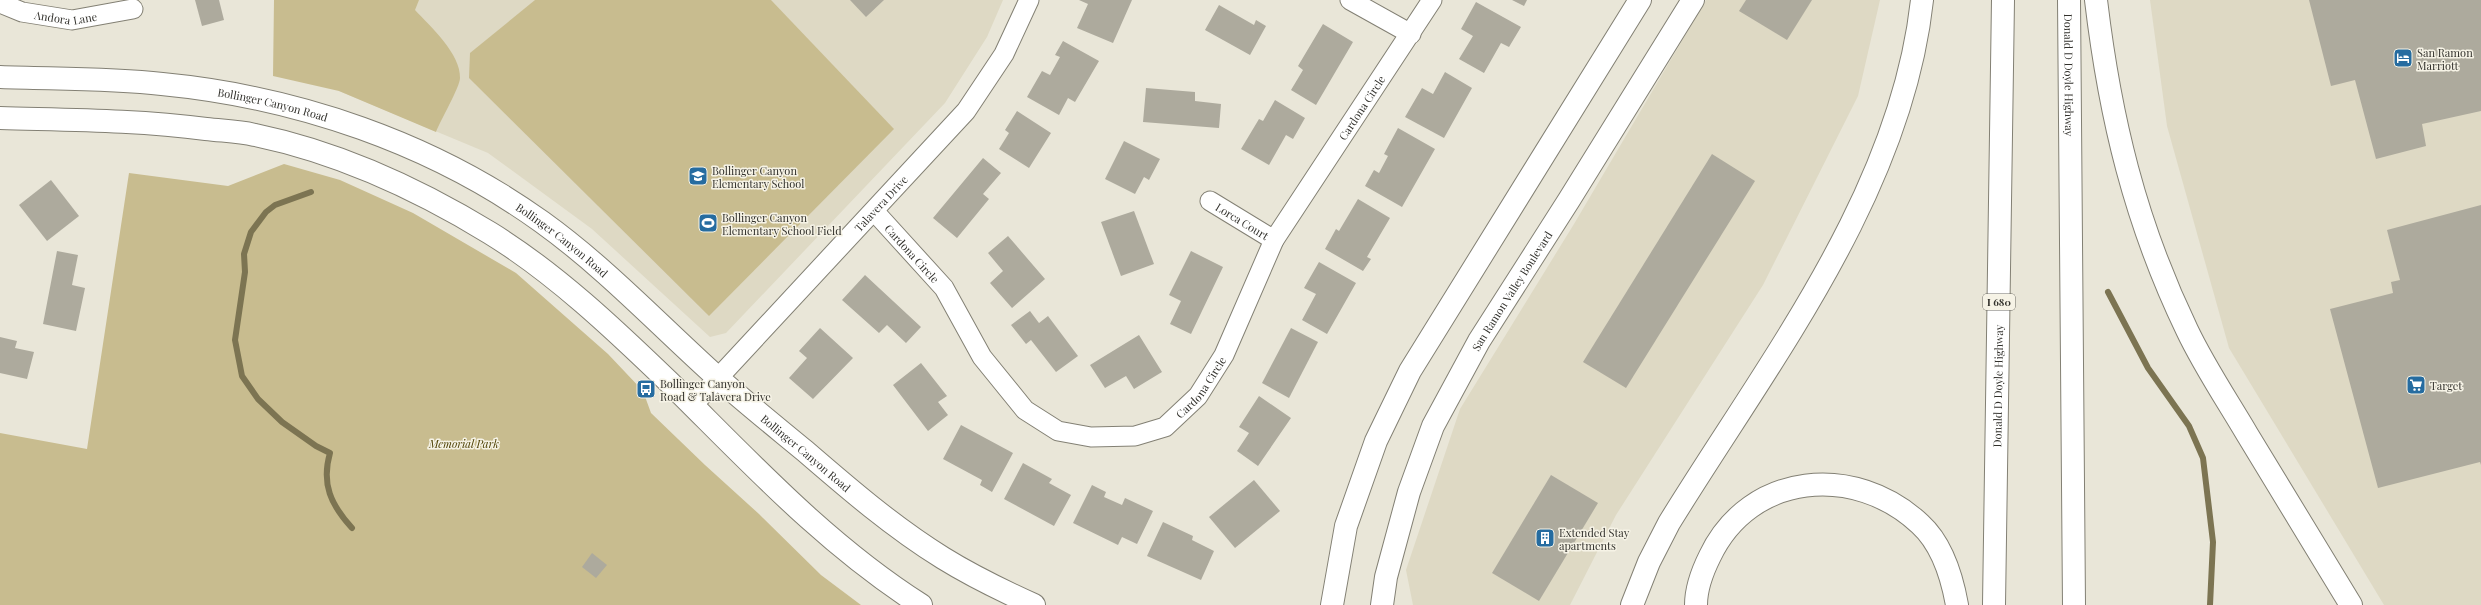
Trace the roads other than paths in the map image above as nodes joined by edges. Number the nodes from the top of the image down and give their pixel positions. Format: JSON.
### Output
{"nodes":[{"id":1,"x":1029,"y":0,"type":"edge"},
{"id":2,"x":1350,"y":0,"type":"edge"},
{"id":3,"x":1432,"y":0,"type":"edge"},
{"id":4,"x":1640,"y":0,"type":"edge"},
{"id":5,"x":1693,"y":0,"type":"edge"},
{"id":6,"x":1922,"y":0,"type":"edge"},
{"id":7,"x":2003,"y":0,"type":"edge"},
{"id":8,"x":2069,"y":0,"type":"edge"},
{"id":9,"x":2096,"y":0,"type":"edge"},
{"id":10,"x":0,"y":3,"type":"edge"},
{"id":11,"x":133,"y":9,"type":"dead end"},
{"id":12,"x":1411,"y":34,"type":"junction"},
{"id":13,"x":0,"y":77,"type":"edge"},
{"id":14,"x":0,"y":118,"type":"edge"},
{"id":15,"x":1210,"y":201,"type":"dead end"},
{"id":16,"x":874,"y":211,"type":"junction"},
{"id":17,"x":1274,"y":240,"type":"junction"},
{"id":18,"x":718,"y":378,"type":"junction"},
{"id":19,"x":692,"y":406,"type":"junction"},
{"id":20,"x":1386,"y":577,"type":"junction"},
{"id":21,"x":921,"y":605,"type":"edge"},
{"id":22,"x":1034,"y":605,"type":"edge"},
{"id":23,"x":1332,"y":605,"type":"edge"},
{"id":24,"x":1382,"y":605,"type":"edge"},
{"id":25,"x":1392,"y":605,"type":"edge"},
{"id":26,"x":1632,"y":605,"type":"edge"},
{"id":27,"x":1696,"y":605,"type":"edge"},
{"id":28,"x":1957,"y":605,"type":"edge"},
{"id":29,"x":1994,"y":605,"type":"edge"},
{"id":30,"x":2074,"y":605,"type":"edge"},
{"id":31,"x":2351,"y":605,"type":"edge"}],
"edges":[{"from":1,"to":16,"type":"street","name":"Talavera Drive"},
{"from":2,"to":12,"type":"street"},
{"from":3,"to":12,"type":"street","name":"Cardona Circle"},
{"from":4,"to":23,"type":"main road"},
{"from":5,"to":20,"type":"main road","name":"San Ramon Valley Boulevard"},
{"from":6,"to":26,"type":"main road"},
{"from":7,"to":29,"type":"main road","name":"Donald D Doyle Highway","number":"I 680"},
{"from":8,"to":30,"type":"main road","name":"Donald D Doyle Highway"},
{"from":9,"to":31,"type":"main road"},
{"from":10,"to":11,"type":"street","name":"Andora Lane"},
{"from":12,"to":17,"type":"street","name":"Cardona Circle"},
{"from":13,"to":18,"type":"main road","name":"Bollinger Canyon Road"},
{"from":14,"to":19,"type":"main road"},
{"from":15,"to":17,"type":"street","name":"Lorca Court"},
{"from":16,"to":17,"type":"street","name":"Cardona Circle"},
{"from":16,"to":18,"type":"street","name":"Talavera Drive"},
{"from":18,"to":19,"type":"street","name":"Talavera Drive"},
{"from":18,"to":22,"type":"main road","name":"Bollinger Canyon Road"},
{"from":19,"to":21,"type":"main road"},
{"from":20,"to":24,"type":"main road","name":"San Ramon Valley Boulevard"},
{"from":20,"to":25,"type":"main road"},
{"from":27,"to":28,"type":"main road"}]}
